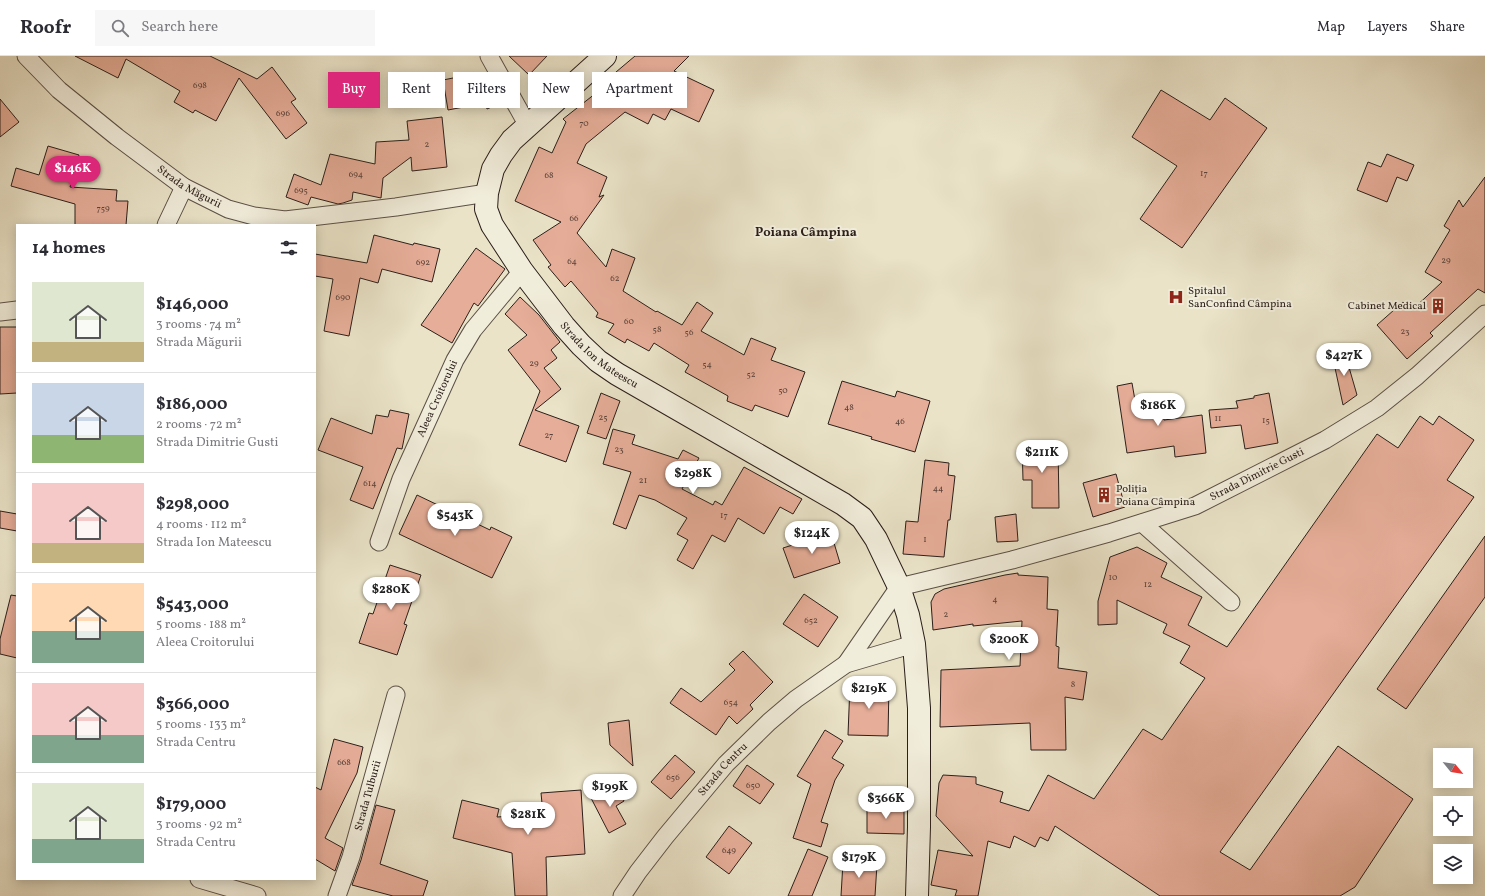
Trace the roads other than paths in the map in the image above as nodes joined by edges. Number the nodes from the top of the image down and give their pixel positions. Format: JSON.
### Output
{"nodes":[{"id":1,"x":26,"y":56,"type":"edge"},
{"id":2,"x":490,"y":56,"type":"edge"},
{"id":3,"x":605,"y":56,"type":"edge"},
{"id":4,"x":528,"y":126,"type":"junction"},
{"id":5,"x":184,"y":187,"type":"junction"},
{"id":6,"x":487,"y":193,"type":"junction"},
{"id":7,"x":166,"y":224,"type":"edge"},
{"id":8,"x":522,"y":271,"type":"junction"},
{"id":9,"x":16,"y":310,"type":"edge"},
{"id":10,"x":0,"y":312,"type":"edge"},
{"id":11,"x":1485,"y":314,"type":"edge"},
{"id":12,"x":1142,"y":523,"type":"junction"},
{"id":13,"x":379,"y":542,"type":"dead end"},
{"id":14,"x":899,"y":587,"type":"junction"},
{"id":15,"x":1231,"y":602,"type":"dead end"},
{"id":16,"x":914,"y":644,"type":"junction"},
{"id":17,"x":846,"y":664,"type":"junction"},
{"id":18,"x":396,"y":696,"type":"dead end"},
{"id":19,"x":202,"y":880,"type":"edge"},
{"id":20,"x":257,"y":896,"type":"edge"},
{"id":21,"x":337,"y":896,"type":"edge"},
{"id":22,"x":622,"y":896,"type":"edge"},
{"id":23,"x":917,"y":896,"type":"edge"}],
"edges":[{"from":1,"to":5,"type":"street","name":"Strada Măgurii"},
{"from":2,"to":4,"type":"street"},
{"from":3,"to":4,"type":"main road","name":"Strada Ion Mateescu"},
{"from":4,"to":6,"type":"main road","name":"Strada Ion Mateescu"},
{"from":5,"to":6,"type":"street","name":"Strada Măgurii"},
{"from":5,"to":7,"type":"street"},
{"from":6,"to":8,"type":"main road","name":"Strada Ion Mateescu"},
{"from":8,"to":13,"type":"street","name":"Aleea Croitorului"},
{"from":8,"to":14,"type":"main road","name":"Strada Ion Mateescu"},
{"from":9,"to":10,"type":"street"},
{"from":11,"to":12,"type":"street","name":"Strada Dimitrie Gusti"},
{"from":12,"to":14,"type":"street","name":"Strada Dimitrie Gusti"},
{"from":12,"to":15,"type":"street"},
{"from":14,"to":16,"type":"main road"},
{"from":14,"to":17,"type":"street"},
{"from":16,"to":17,"type":"street"},
{"from":16,"to":23,"type":"main road"},
{"from":17,"to":22,"type":"street","name":"Strada Centru"},
{"from":18,"to":21,"type":"street","name":"Strada Tulburii"},
{"from":19,"to":20,"type":"street"}]}
